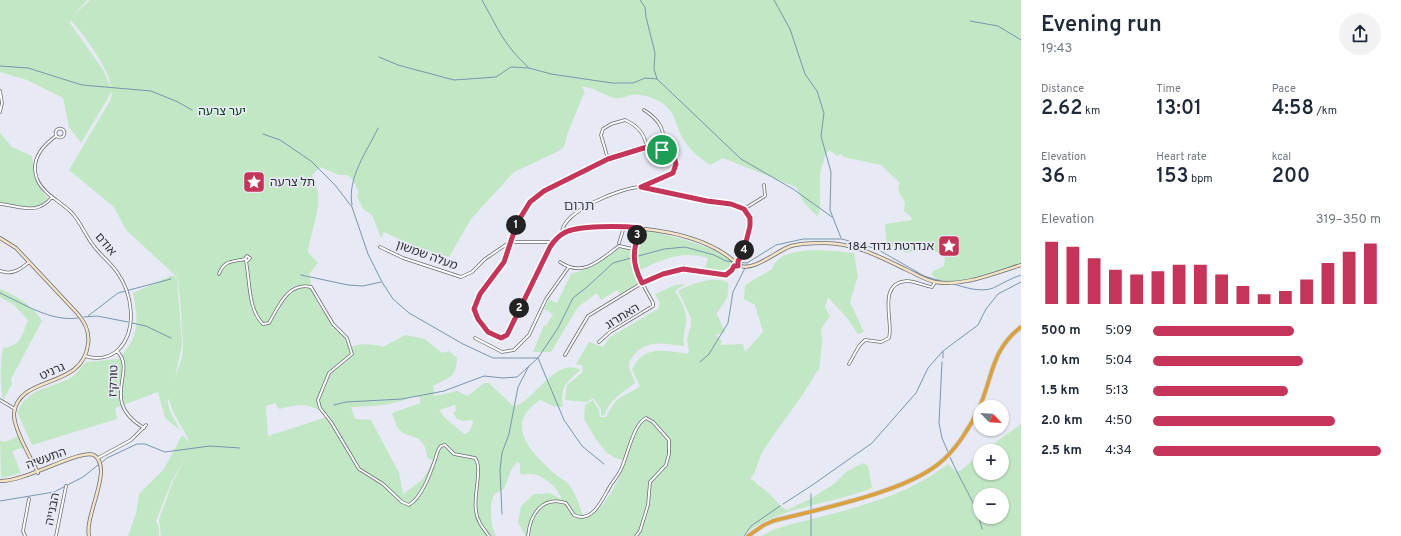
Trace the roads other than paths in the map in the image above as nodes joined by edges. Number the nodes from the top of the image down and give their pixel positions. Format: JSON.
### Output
{"nodes":[{"id":1,"x":0,"y":91,"type":"edge"},
{"id":2,"x":644,"y":110,"type":"dead end"},
{"id":3,"x":0,"y":112,"type":"edge"},
{"id":4,"x":56,"y":136,"type":"junction"},
{"id":5,"x":647,"y":147,"type":"junction"},
{"id":6,"x":662,"y":150,"type":"junction"},
{"id":7,"x":608,"y":159,"type":"junction"},
{"id":8,"x":764,"y":185,"type":"dead end"},
{"id":9,"x":641,"y":187,"type":"junction"},
{"id":10,"x":52,"y":196,"type":"junction"},
{"id":11,"x":0,"y":204,"type":"edge"},
{"id":12,"x":744,"y":209,"type":"junction"},
{"id":13,"x":624,"y":226,"type":"junction"},
{"id":14,"x":640,"y":228,"type":"junction"},
{"id":15,"x":562,"y":234,"type":"junction"},
{"id":16,"x":0,"y":238,"type":"edge"},
{"id":17,"x":510,"y":242,"type":"junction"},
{"id":18,"x":553,"y":242,"type":"junction"},
{"id":19,"x":619,"y":243,"type":"dead end"},
{"id":20,"x":380,"y":247,"type":"dead end"},
{"id":21,"x":633,"y":249,"type":"junction"},
{"id":22,"x":734,"y":261,"type":"junction"},
{"id":23,"x":738,"y":261,"type":"junction"},
{"id":24,"x":29,"y":262,"type":"junction"},
{"id":25,"x":560,"y":262,"type":"dead end"},
{"id":26,"x":738,"y":265,"type":"junction"},
{"id":27,"x":1021,"y":265,"type":"edge"},
{"id":28,"x":734,"y":266,"type":"junction"},
{"id":29,"x":568,"y":268,"type":"junction"},
{"id":30,"x":0,"y":271,"type":"edge"},
{"id":31,"x":219,"y":274,"type":"dead end"},
{"id":32,"x":936,"y":282,"type":"junction"},
{"id":33,"x":642,"y":283,"type":"junction"},
{"id":34,"x":1021,"y":327,"type":"edge"},
{"id":35,"x":475,"y":338,"type":"dead end"},
{"id":36,"x":599,"y":342,"type":"dead end"},
{"id":37,"x":117,"y":351,"type":"junction"},
{"id":38,"x":565,"y":355,"type":"dead end"},
{"id":39,"x":85,"y":356,"type":"junction"},
{"id":40,"x":849,"y":364,"type":"dead end"},
{"id":41,"x":0,"y":400,"type":"edge"},
{"id":42,"x":15,"y":409,"type":"junction"},
{"id":43,"x":146,"y":425,"type":"dead end"},
{"id":44,"x":144,"y":428,"type":"junction"},
{"id":45,"x":98,"y":458,"type":"junction"},
{"id":46,"x":38,"y":473,"type":"junction"},
{"id":47,"x":0,"y":481,"type":"edge"},
{"id":48,"x":66,"y":486,"type":"dead end"},
{"id":49,"x":29,"y":499,"type":"dead end"},
{"id":50,"x":25,"y":536,"type":"edge"},
{"id":51,"x":56,"y":536,"type":"edge"},
{"id":52,"x":89,"y":536,"type":"edge"},
{"id":53,"x":489,"y":536,"type":"edge"},
{"id":54,"x":528,"y":536,"type":"edge"},
{"id":55,"x":636,"y":536,"type":"edge"},
{"id":56,"x":748,"y":536,"type":"edge"}],
"edges":[{"from":1,"to":3,"type":"street"},
{"from":2,"to":6,"type":"street"},
{"from":4,"to":4,"type":"street"},
{"from":4,"to":10,"type":"street","name":"אודם"},
{"from":5,"to":6,"type":"street"},
{"from":5,"to":7,"type":"street"},
{"from":5,"to":7,"type":"street"},
{"from":6,"to":9,"type":"street"},
{"from":7,"to":17,"type":"street"},
{"from":8,"to":12,"type":"street"},
{"from":9,"to":12,"type":"street"},
{"from":9,"to":15,"type":"street"},
{"from":10,"to":11,"type":"street"},
{"from":10,"to":37,"type":"street","name":"אודם"},
{"from":12,"to":23,"type":"street"},
{"from":13,"to":14,"type":"street"},
{"from":13,"to":15,"type":"street"},
{"from":13,"to":19,"type":"street"},
{"from":14,"to":21,"type":"street"},
{"from":14,"to":22,"type":"street"},
{"from":15,"to":18,"type":"street"},
{"from":16,"to":24,"type":"street"},
{"from":17,"to":18,"type":"street"},
{"from":17,"to":18,"type":"street"},
{"from":17,"to":20,"type":"street","name":"מעלה שמשון"},
{"from":21,"to":29,"type":"street"},
{"from":21,"to":33,"type":"street"},
{"from":22,"to":23,"type":"street"},
{"from":22,"to":28,"type":"street"},
{"from":23,"to":26,"type":"street"},
{"from":24,"to":30,"type":"street"},
{"from":24,"to":39,"type":"street"},
{"from":25,"to":29,"type":"street"},
{"from":26,"to":28,"type":"street"},
{"from":26,"to":32,"type":"street"},
{"from":27,"to":32,"type":"street"},
{"from":28,"to":33,"type":"street"},
{"from":29,"to":35,"type":"street"},
{"from":31,"to":53,"type":"street"},
{"from":32,"to":40,"type":"street"},
{"from":33,"to":36,"type":"street","name":"האתרוג"},
{"from":33,"to":38,"type":"street"},
{"from":34,"to":56,"type":"highway"},
{"from":37,"to":39,"type":"street"},
{"from":37,"to":44,"type":"street","name":"טורקיז"},
{"from":39,"to":42,"type":"street","name":"גרניט"},
{"from":41,"to":42,"type":"street"},
{"from":42,"to":46,"type":"street"},
{"from":43,"to":44,"type":"street"},
{"from":44,"to":45,"type":"street"},
{"from":45,"to":46,"type":"street","name":"התעשיה"},
{"from":45,"to":52,"type":"street"},
{"from":46,"to":47,"type":"street","name":"התעשיה"},
{"from":48,"to":51,"type":"street","name":"הבנייה"},
{"from":49,"to":50,"type":"street"},
{"from":54,"to":55,"type":"street"}]}
